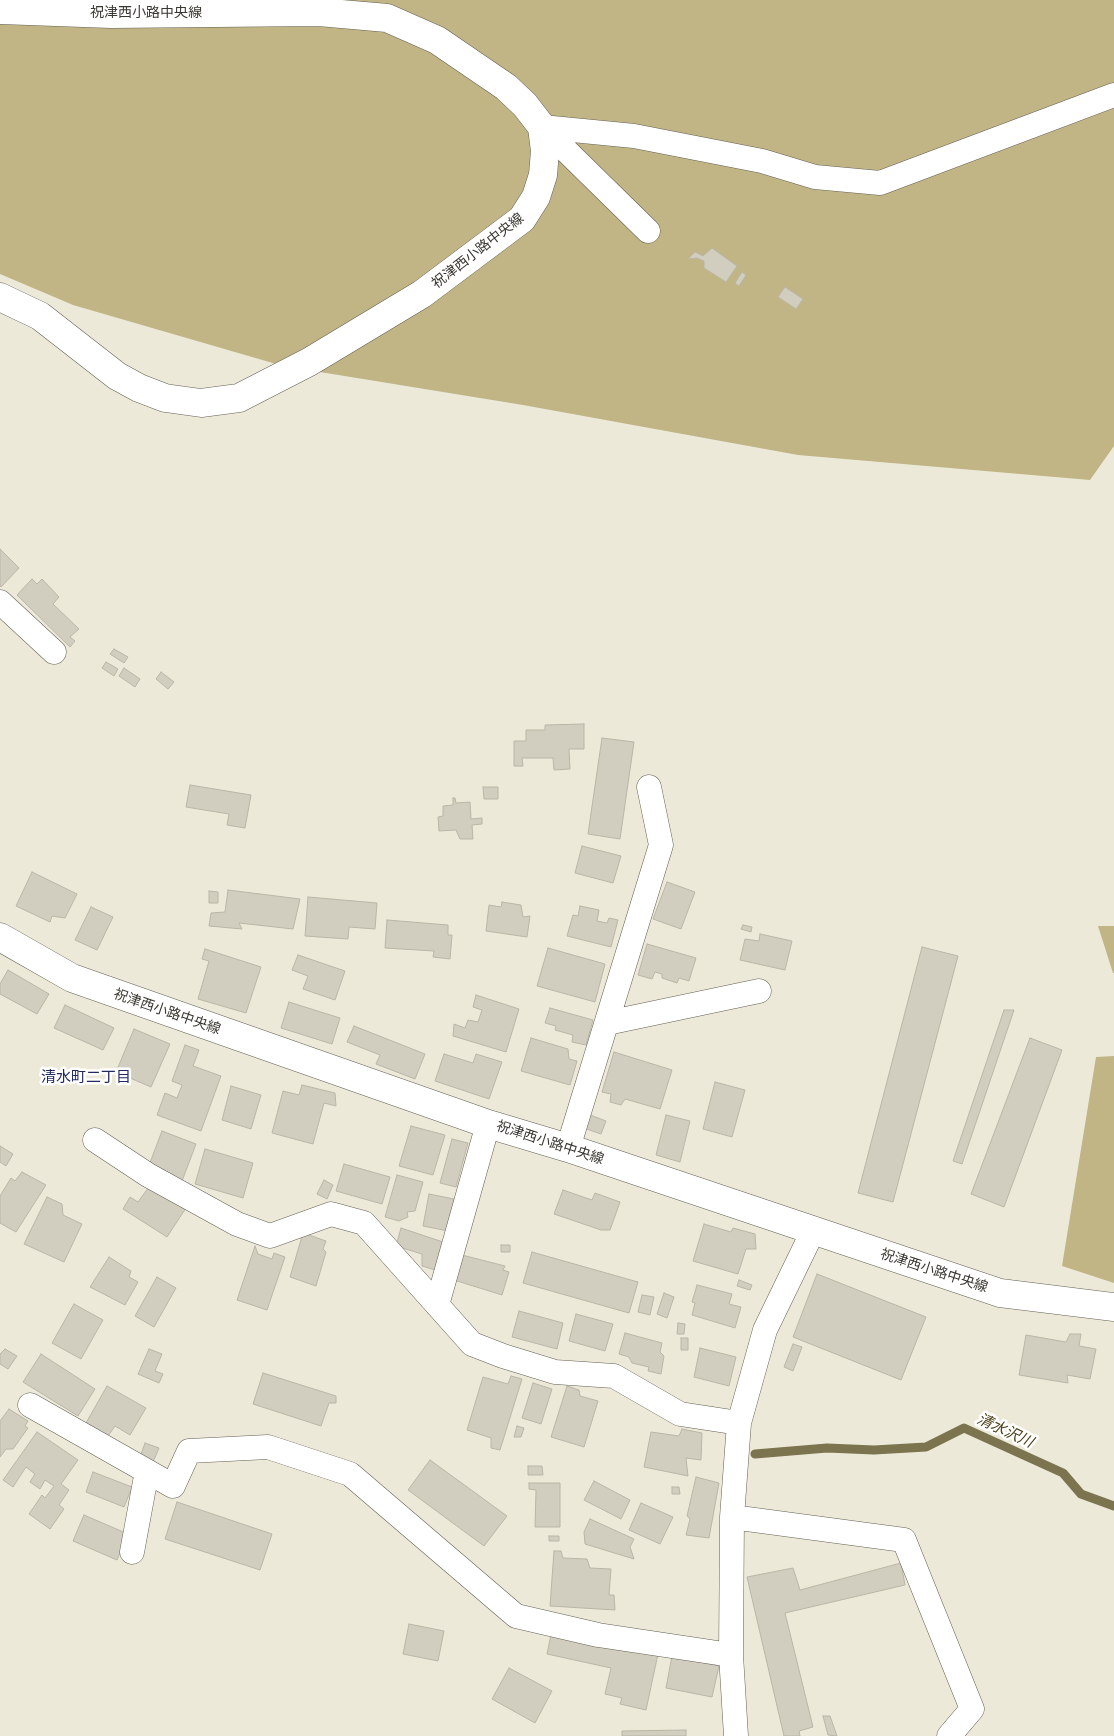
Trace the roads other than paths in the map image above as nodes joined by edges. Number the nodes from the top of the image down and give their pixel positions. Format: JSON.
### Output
{"nodes":[{"id":1,"x":0,"y":10,"type":"edge"},
{"id":2,"x":1114,"y":95,"type":"edge"},
{"id":3,"x":542,"y":128,"type":"junction"},
{"id":4,"x":648,"y":231,"type":"dead end"},
{"id":5,"x":0,"y":297,"type":"edge"},
{"id":6,"x":0,"y":602,"type":"edge"},
{"id":7,"x":54,"y":652,"type":"dead end"},
{"id":8,"x":650,"y":787,"type":"dead end"},
{"id":9,"x":0,"y":937,"type":"edge"},
{"id":10,"x":759,"y":991,"type":"dead end"},
{"id":11,"x":607,"y":1023,"type":"junction"},
{"id":12,"x":488,"y":1124,"type":"junction"},
{"id":13,"x":95,"y":1140,"type":"dead end"},
{"id":14,"x":568,"y":1148,"type":"junction"},
{"id":15,"x":813,"y":1230,"type":"junction"},
{"id":16,"x":438,"y":1305,"type":"junction"},
{"id":17,"x":1114,"y":1307,"type":"edge"},
{"id":18,"x":30,"y":1405,"type":"dead end"},
{"id":19,"x":739,"y":1423,"type":"junction"},
{"id":20,"x":147,"y":1471,"type":"junction"},
{"id":21,"x":732,"y":1517,"type":"junction"},
{"id":22,"x":132,"y":1552,"type":"dead end"},
{"id":23,"x":731,"y":1655,"type":"junction"},
{"id":24,"x":736,"y":1736,"type":"edge"},
{"id":25,"x":949,"y":1736,"type":"edge"}],
"edges":[{"from":1,"to":3,"type":"main road","name":"祝津西小路中央線"},
{"from":2,"to":3,"type":"street"},
{"from":3,"to":4,"type":"street"},
{"from":3,"to":5,"type":"main road","name":"祝津西小路中央線"},
{"from":6,"to":7,"type":"street"},
{"from":8,"to":11,"type":"street"},
{"from":9,"to":12,"type":"main road","name":"祝津西小路中央線"},
{"from":10,"to":11,"type":"street"},
{"from":11,"to":14,"type":"street"},
{"from":12,"to":14,"type":"main road","name":"祝津西小路中央線"},
{"from":12,"to":16,"type":"street"},
{"from":13,"to":16,"type":"street"},
{"from":14,"to":15,"type":"main road","name":"祝津西小路中央線"},
{"from":15,"to":17,"type":"main road","name":"祝津西小路中央線"},
{"from":15,"to":19,"type":"street"},
{"from":16,"to":19,"type":"street"},
{"from":18,"to":20,"type":"street"},
{"from":19,"to":21,"type":"street"},
{"from":20,"to":22,"type":"street"},
{"from":20,"to":23,"type":"street"},
{"from":21,"to":23,"type":"street"},
{"from":21,"to":25,"type":"street"},
{"from":23,"to":24,"type":"street"}]}
